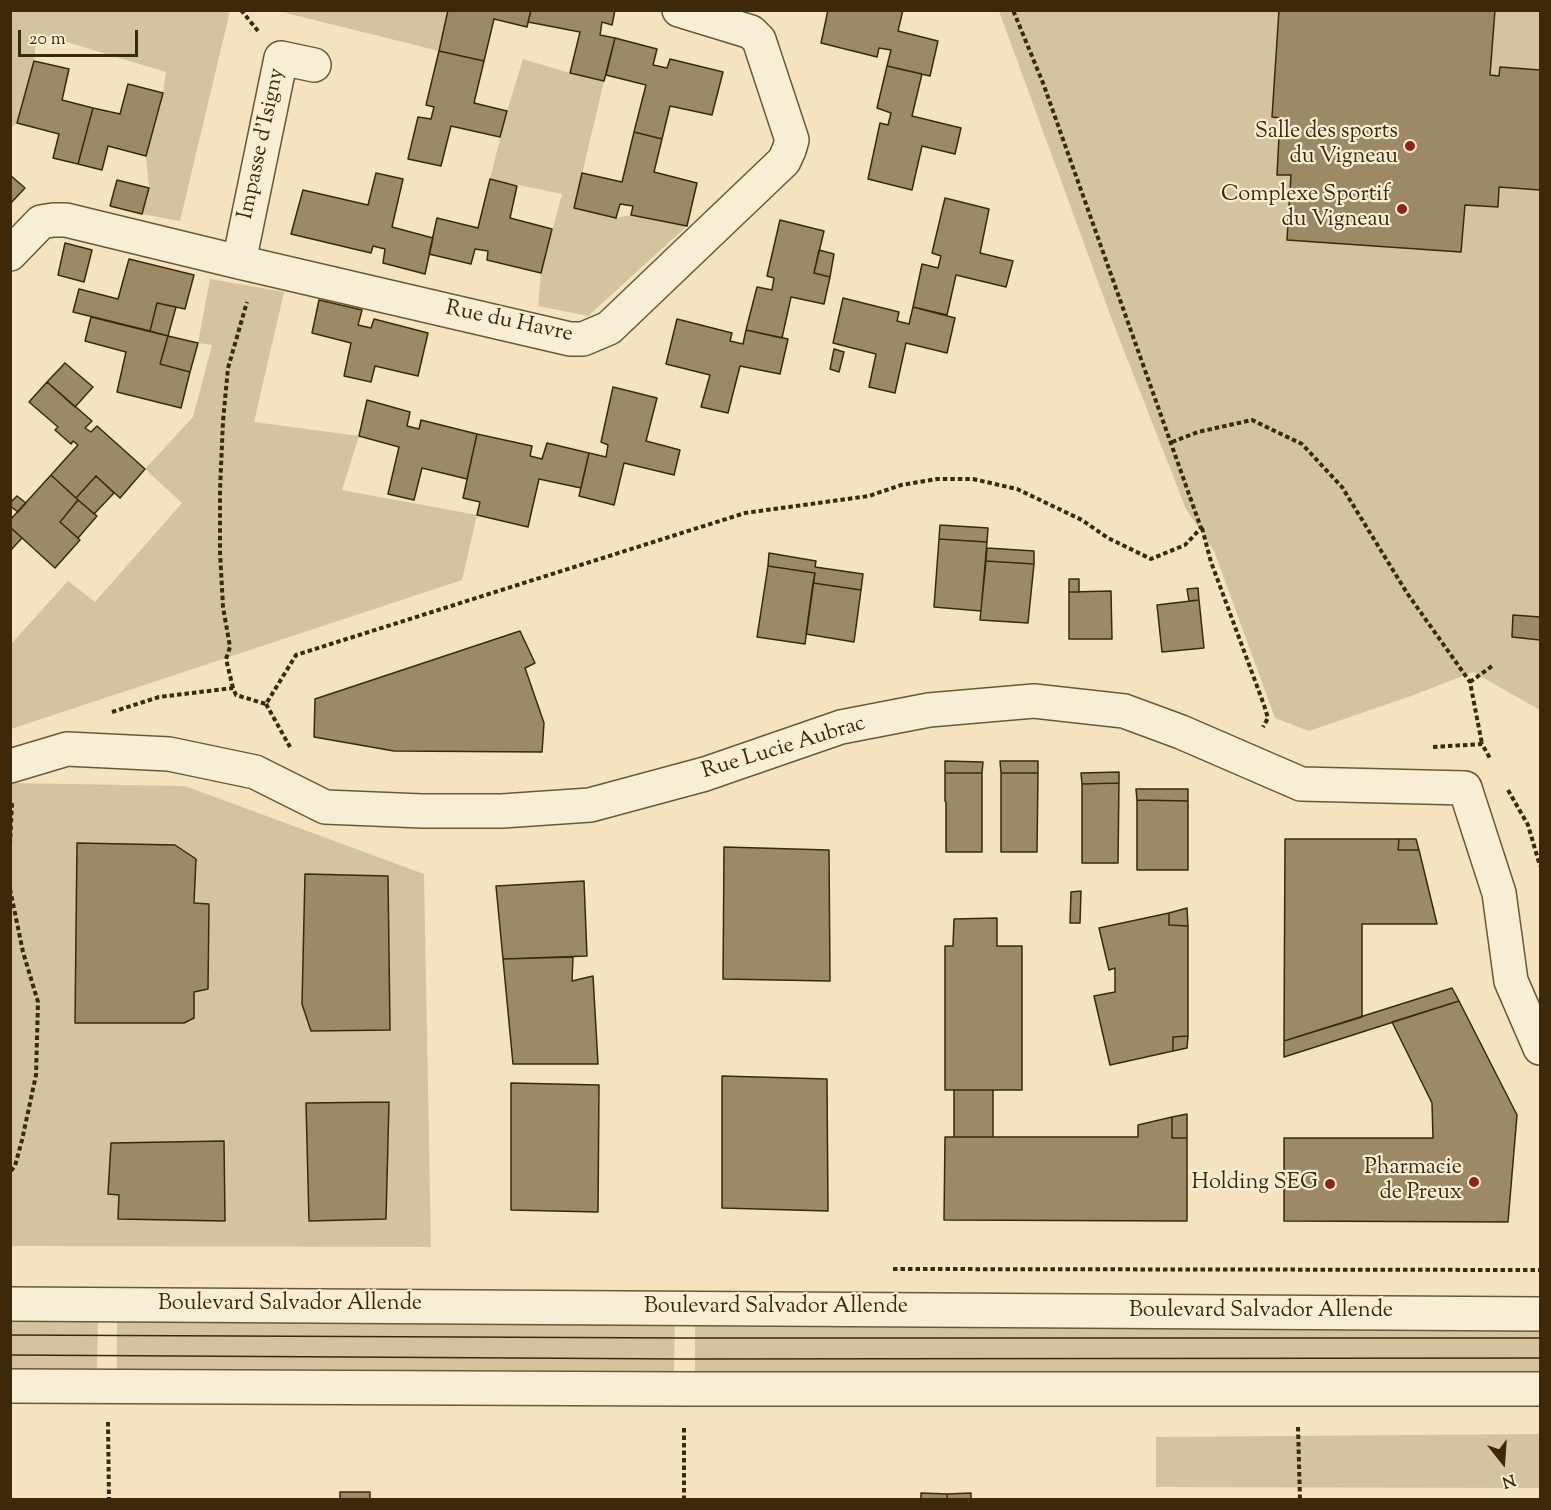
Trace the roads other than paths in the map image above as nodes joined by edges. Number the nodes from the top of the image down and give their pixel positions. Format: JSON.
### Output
{"nodes":[{"id":1,"x":679,"y":10,"type":"edge"},
{"id":2,"x":314,"y":65,"type":"dead end"},
{"id":3,"x":10,"y":254,"type":"edge"},
{"id":4,"x":248,"y":264,"type":"junction"},
{"id":5,"x":10,"y":766,"type":"edge"},
{"id":6,"x":1540,"y":1048,"type":"edge"},
{"id":7,"x":10,"y":1304,"type":"edge"},
{"id":8,"x":1540,"y":1314,"type":"edge"},
{"id":9,"x":10,"y":1386,"type":"edge"},
{"id":10,"x":1540,"y":1389,"type":"edge"}],
"edges":[{"from":1,"to":4,"type":"street","name":"Rue du Havre"},
{"from":2,"to":4,"type":"street","name":"Impasse d'Isigny"},
{"from":3,"to":4,"type":"street","name":"Rue du Havre"},
{"from":5,"to":6,"type":"street","name":"Rue Lucie Aubrac"},
{"from":7,"to":8,"type":"street","name":"Boulevard Salvador Allende"},
{"from":9,"to":10,"type":"street"}]}
